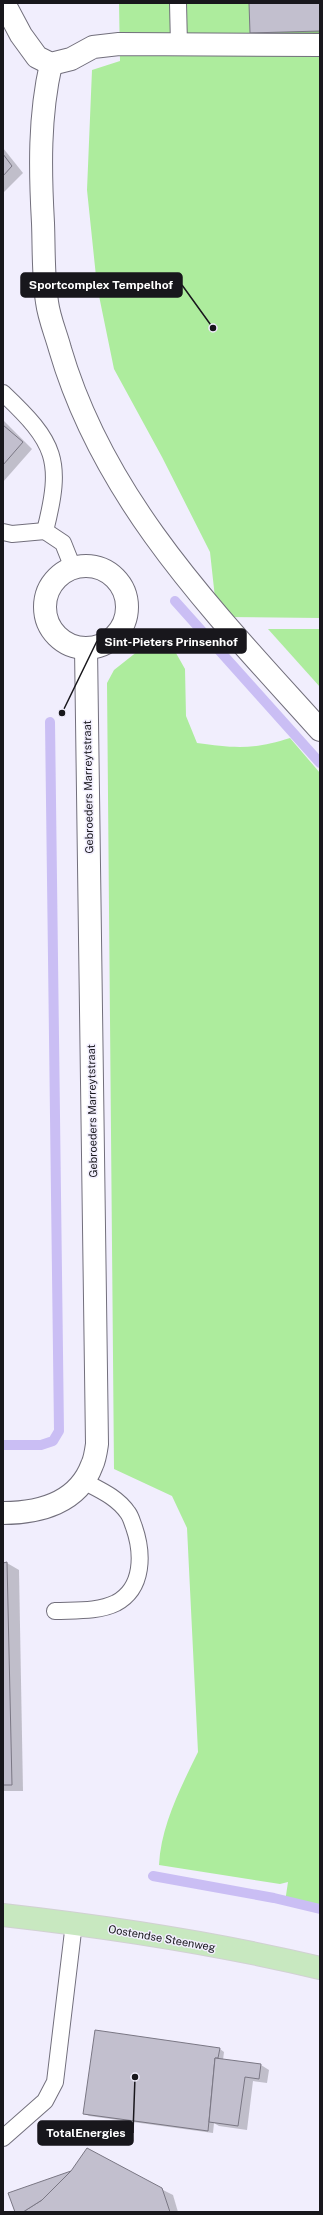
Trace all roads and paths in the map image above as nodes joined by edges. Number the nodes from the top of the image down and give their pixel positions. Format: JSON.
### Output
{"nodes":[{"id":1,"x":4,"y":3,"type":"edge"},
{"id":2,"x":178,"y":3,"type":"edge"},
{"id":3,"x":179,"y":45,"type":"junction"},
{"id":4,"x":320,"y":45,"type":"edge"},
{"id":5,"x":51,"y":64,"type":"junction"},
{"id":6,"x":3,"y":393,"type":"edge"},
{"id":7,"x":45,"y":531,"type":"junction"},
{"id":8,"x":3,"y":532,"type":"edge"},
{"id":9,"x":73,"y":568,"type":"junction"},
{"id":10,"x":86,"y":648,"type":"junction"},
{"id":11,"x":320,"y":730,"type":"edge"},
{"id":12,"x":83,"y":1481,"type":"junction"},
{"id":13,"x":3,"y":1513,"type":"edge"},
{"id":14,"x":55,"y":1611,"type":"dead end"},
{"id":15,"x":3,"y":1915,"type":"edge"},
{"id":16,"x":74,"y":1923,"type":"junction"},
{"id":17,"x":320,"y":1968,"type":"edge"},
{"id":18,"x":3,"y":2138,"type":"edge"}],
"edges":[{"from":1,"to":5,"type":"street"},
{"from":2,"to":3,"type":"lane"},
{"from":3,"to":4,"type":"street"},
{"from":3,"to":5,"type":"street"},
{"from":5,"to":11,"type":"street"},
{"from":6,"to":7,"type":"lane"},
{"from":7,"to":8,"type":"lane"},
{"from":7,"to":9,"type":"lane"},
{"from":9,"to":10,"type":"street"},
{"from":9,"to":10,"type":"street"},
{"from":10,"to":12,"type":"street","name":"Gebroeders Marreytstraat"},
{"from":12,"to":13,"type":"street","name":"Gebroeders Marreytstraat"},
{"from":12,"to":14,"type":"lane"},
{"from":15,"to":16,"type":"main road","name":"Oostendse Steenweg"},
{"from":16,"to":17,"type":"main road","name":"Oostendse Steenweg"},
{"from":16,"to":18,"type":"lane"}]}
